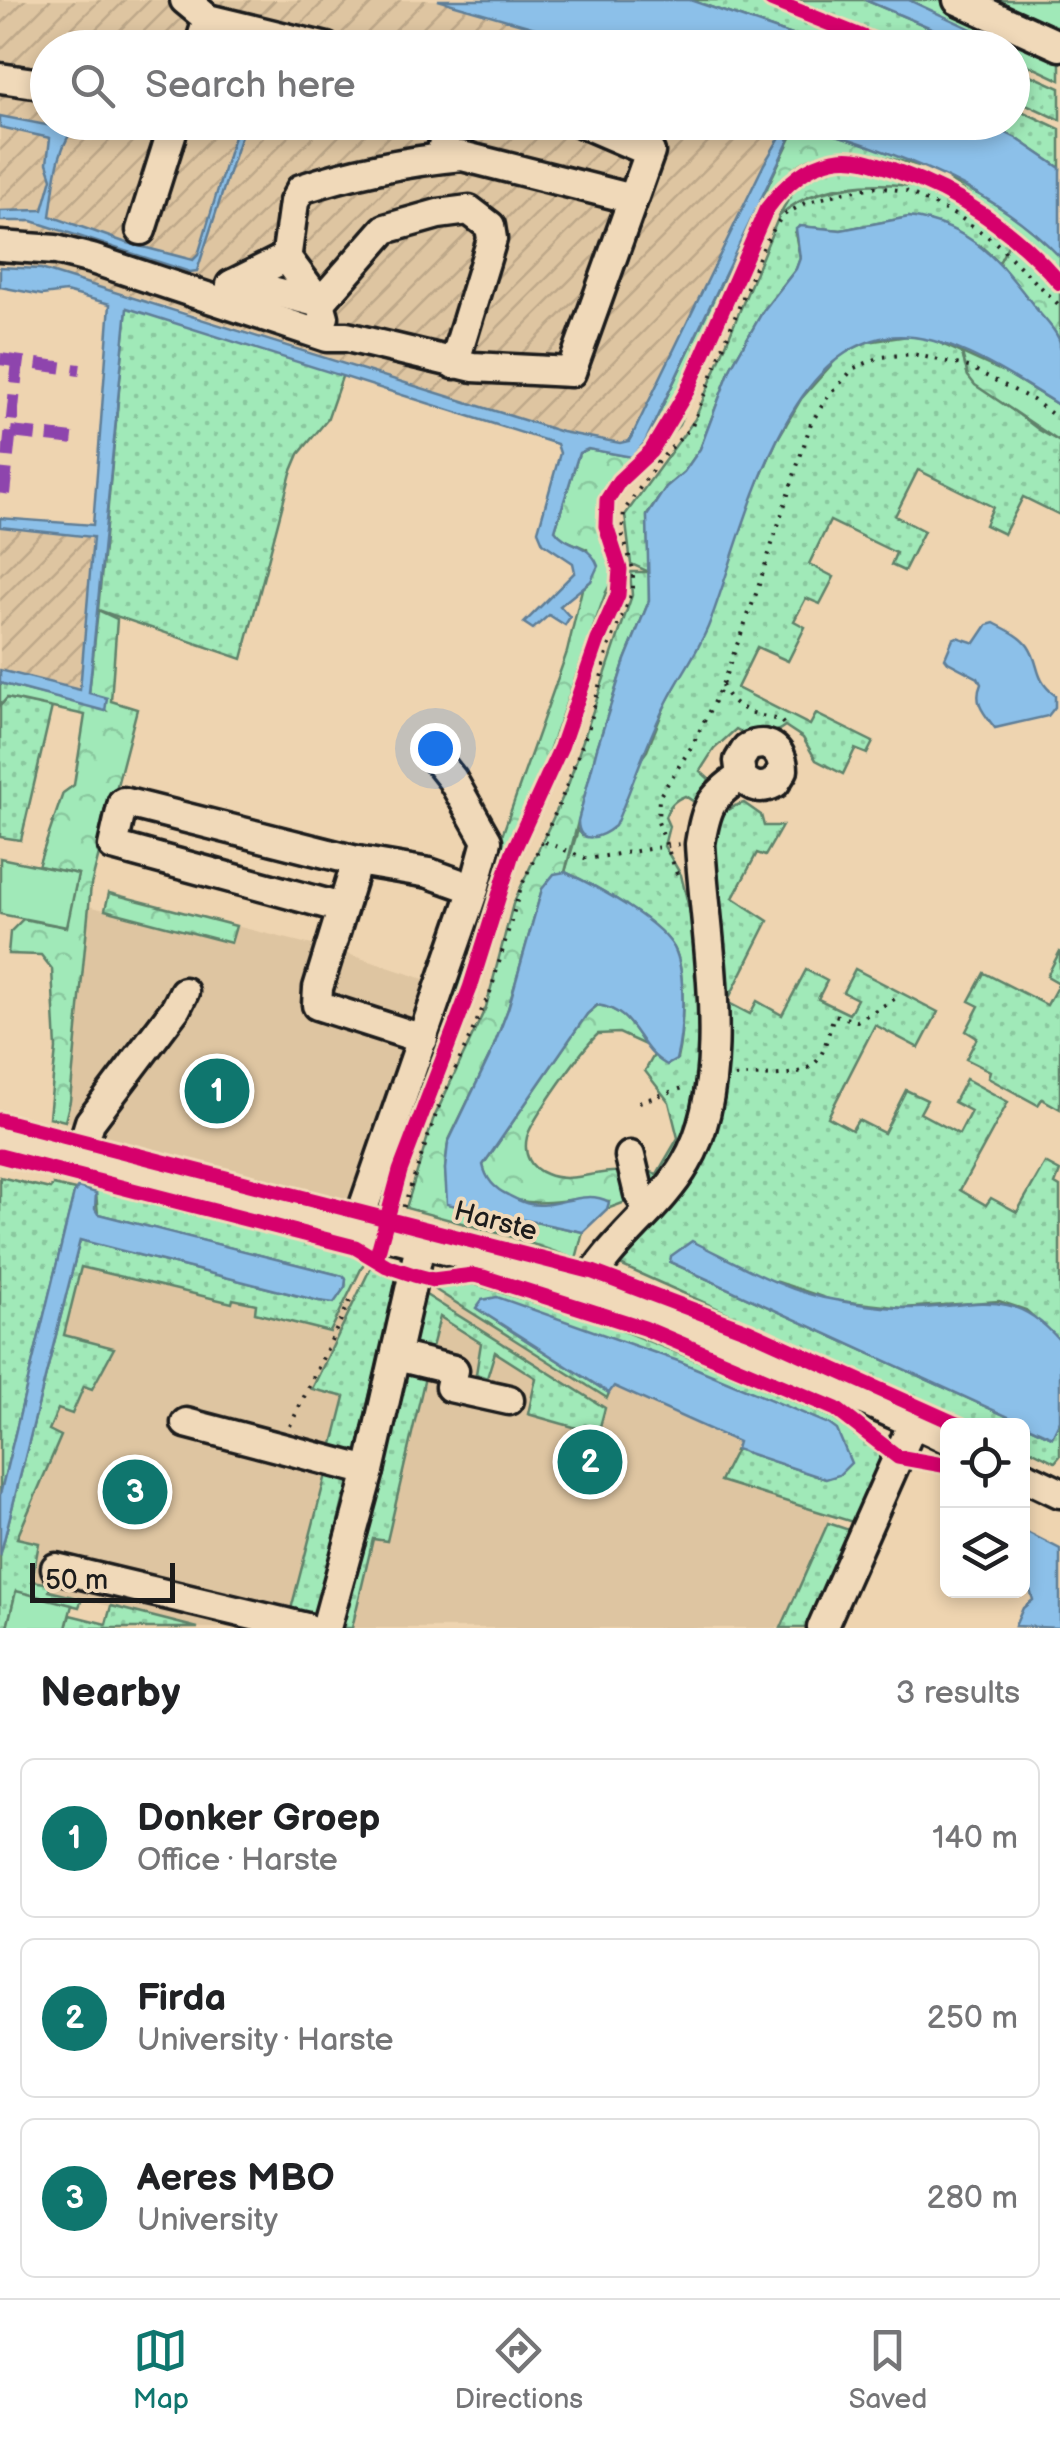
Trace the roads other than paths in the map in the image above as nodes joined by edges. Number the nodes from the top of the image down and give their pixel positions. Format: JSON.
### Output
{"nodes":[{"id":1,"x":185,"y":0,"type":"edge"},
{"id":2,"x":958,"y":0,"type":"edge"},
{"id":3,"x":208,"y":18,"type":"junction"},
{"id":4,"x":204,"y":30,"type":"edge"},
{"id":5,"x":256,"y":30,"type":"edge"},
{"id":6,"x":1025,"y":30,"type":"edge"},
{"id":7,"x":1030,"y":32,"type":"edge"},
{"id":8,"x":1060,"y":46,"type":"edge"},
{"id":9,"x":0,"y":78,"type":"edge"},
{"id":10,"x":30,"y":82,"type":"edge"},
{"id":11,"x":169,"y":140,"type":"edge"},
{"id":12,"x":444,"y":140,"type":"edge"},
{"id":13,"x":622,"y":140,"type":"edge"},
{"id":14,"x":440,"y":158,"type":"junction"},
{"id":15,"x":633,"y":199,"type":"junction"},
{"id":16,"x":141,"y":230,"type":"dead end"},
{"id":17,"x":0,"y":246,"type":"edge"},
{"id":18,"x":286,"y":260,"type":"junction"},
{"id":19,"x":231,"y":284,"type":"junction"},
{"id":20,"x":180,"y":290,"type":"junction"},
{"id":21,"x":320,"y":303,"type":"junction"},
{"id":22,"x":347,"y":338,"type":"junction"},
{"id":23,"x":454,"y":364,"type":"junction"},
{"id":24,"x":426,"y":746,"type":"dead end"},
{"id":25,"x":776,"y":749,"type":"road end"},
{"id":26,"x":356,"y":860,"type":"junction"},
{"id":27,"x":474,"y":888,"type":"junction"},
{"id":28,"x":342,"y":908,"type":"junction"},
{"id":29,"x":184,"y":992,"type":"dead end"},
{"id":30,"x":423,"y":1039,"type":"junction"},
{"id":31,"x":0,"y":1138,"type":"edge"},
{"id":32,"x":630,"y":1156,"type":"dead end"},
{"id":33,"x":78,"y":1160,"type":"junction"},
{"id":34,"x":650,"y":1210,"type":"junction"},
{"id":35,"x":356,"y":1229,"type":"junction"},
{"id":36,"x":420,"y":1236,"type":"junction"},
{"id":37,"x":585,"y":1288,"type":"junction"},
{"id":38,"x":396,"y":1356,"type":"junction"},
{"id":39,"x":508,"y":1400,"type":"dead end"},
{"id":40,"x":186,"y":1422,"type":"dead end"},
{"id":41,"x":913,"y":1423,"type":"junction"},
{"id":42,"x":940,"y":1436,"type":"edge"},
{"id":43,"x":370,"y":1471,"type":"junction"},
{"id":44,"x":1030,"y":1478,"type":"edge"},
{"id":45,"x":1059,"y":1489,"type":"edge"},
{"id":46,"x":56,"y":1568,"type":"dead end"},
{"id":47,"x":308,"y":1628,"type":"edge"},
{"id":48,"x":326,"y":1628,"type":"edge"},
{"id":49,"x":822,"y":1628,"type":"edge"}],
"edges":[{"from":1,"to":3,"type":"street"},
{"from":2,"to":6,"type":"street"},
{"from":3,"to":4,"type":"street"},
{"from":3,"to":5,"type":"street"},
{"from":7,"to":8,"type":"street"},
{"from":9,"to":10,"type":"street"},
{"from":11,"to":16,"type":"street"},
{"from":12,"to":14,"type":"street"},
{"from":13,"to":15,"type":"street"},
{"from":14,"to":15,"type":"street"},
{"from":14,"to":18,"type":"street"},
{"from":15,"to":23,"type":"street"},
{"from":17,"to":20,"type":"street"},
{"from":18,"to":19,"type":"street"},
{"from":18,"to":21,"type":"street"},
{"from":19,"to":20,"type":"street"},
{"from":19,"to":21,"type":"street"},
{"from":20,"to":22,"type":"street"},
{"from":21,"to":22,"type":"street"},
{"from":21,"to":23,"type":"street"},
{"from":22,"to":23,"type":"street"},
{"from":24,"to":27,"type":"street"},
{"from":25,"to":34,"type":"street"},
{"from":26,"to":27,"type":"street"},
{"from":26,"to":28,"type":"street"},
{"from":26,"to":28,"type":"street"},
{"from":27,"to":30,"type":"street"},
{"from":28,"to":30,"type":"street"},
{"from":29,"to":33,"type":"street"},
{"from":30,"to":35,"type":"street"},
{"from":31,"to":33,"type":"street","name":"Harste"},
{"from":32,"to":34,"type":"street"},
{"from":33,"to":35,"type":"street","name":"Harste"},
{"from":34,"to":37,"type":"street"},
{"from":35,"to":36,"type":"street","name":"Harste"},
{"from":36,"to":37,"type":"street","name":"Harste"},
{"from":36,"to":38,"type":"street","name":"Harste"},
{"from":37,"to":41,"type":"street","name":"Harste"},
{"from":38,"to":39,"type":"street"},
{"from":38,"to":43,"type":"street","name":"Harste"},
{"from":40,"to":43,"type":"street"},
{"from":41,"to":42,"type":"street","name":"Harste"},
{"from":41,"to":49,"type":"street"},
{"from":43,"to":48,"type":"street","name":"Harste"},
{"from":44,"to":45,"type":"street"},
{"from":46,"to":47,"type":"street"}]}
